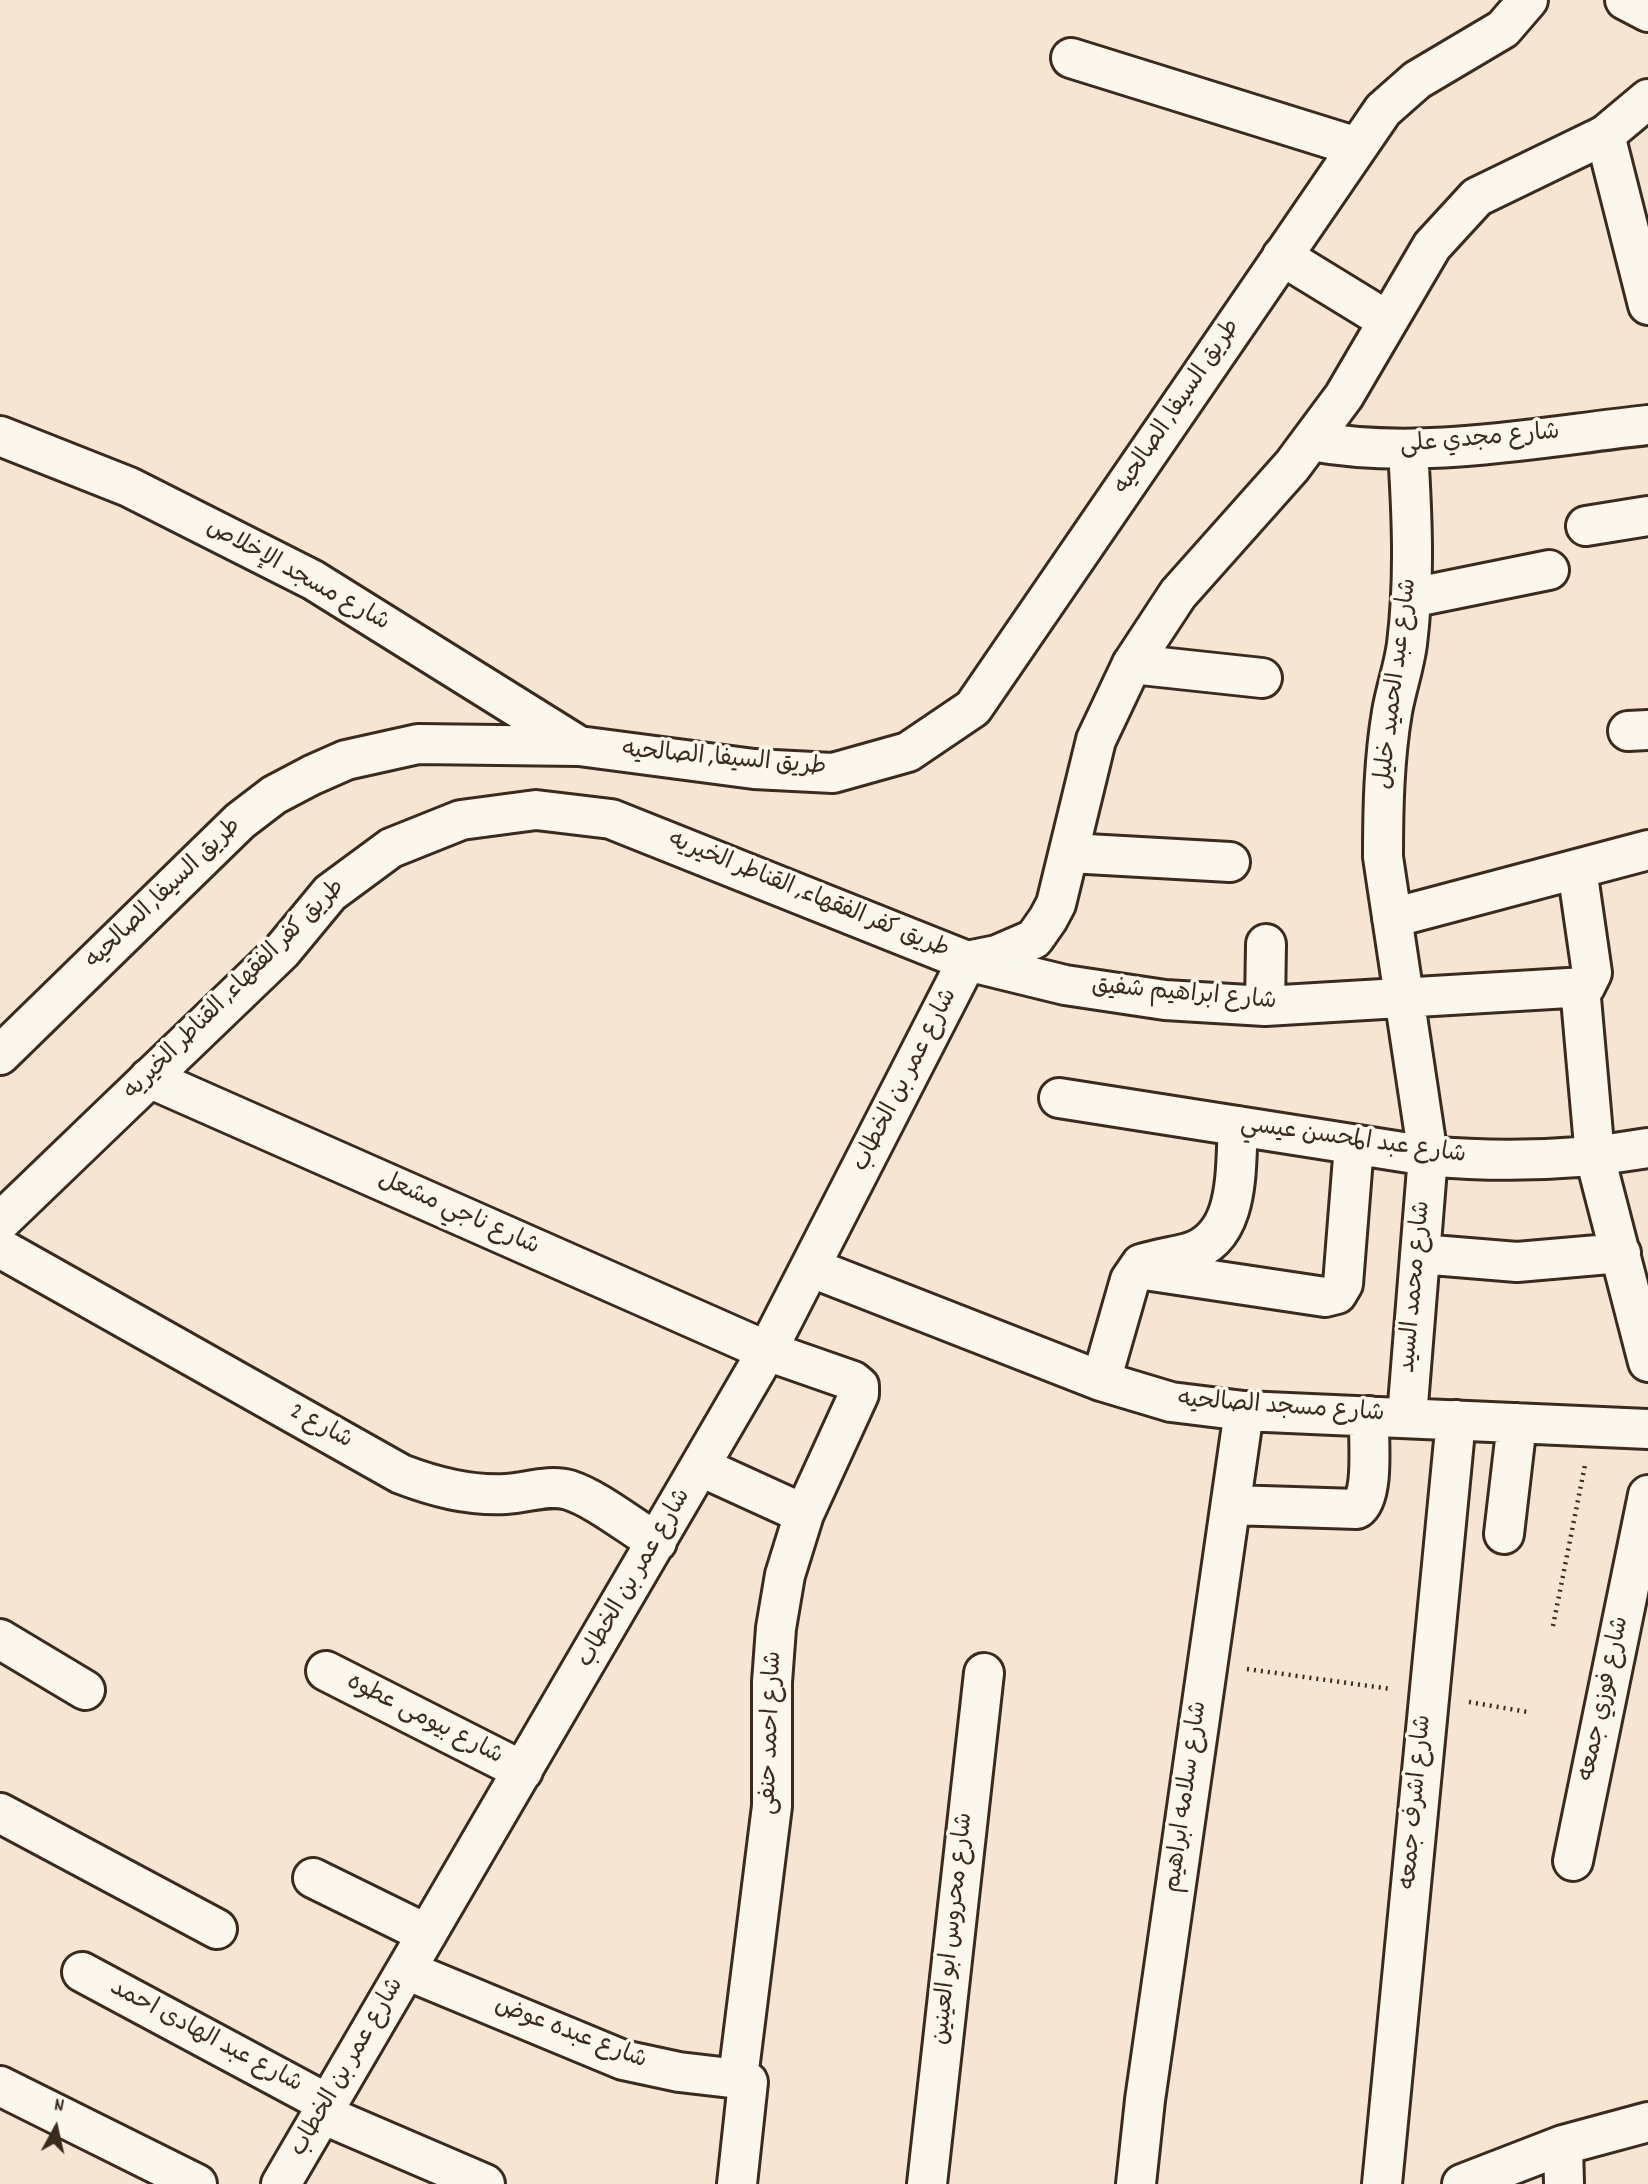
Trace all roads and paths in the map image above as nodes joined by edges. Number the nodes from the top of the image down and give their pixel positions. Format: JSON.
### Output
{"nodes":[{"id":1,"x":1528,"y":0,"type":"edge"},
{"id":2,"x":1625,"y":0,"type":"edge"},
{"id":3,"x":1648,"y":12,"type":"edge"},
{"id":4,"x":1071,"y":58,"type":"dead end"},
{"id":5,"x":1648,"y":99,"type":"edge"},
{"id":6,"x":1605,"y":135,"type":"junction"},
{"id":7,"x":1357,"y":147,"type":"junction"},
{"id":8,"x":1282,"y":256,"type":"junction"},
{"id":9,"x":1648,"y":305,"type":"edge"},
{"id":10,"x":1388,"y":321,"type":"junction"},
{"id":11,"x":1648,"y":425,"type":"edge"},
{"id":12,"x":0,"y":436,"type":"edge"},
{"id":13,"x":1311,"y":441,"type":"junction"},
{"id":14,"x":1408,"y":450,"type":"junction"},
{"id":15,"x":1648,"y":516,"type":"edge"},
{"id":16,"x":1586,"y":526,"type":"dead end"},
{"id":17,"x":1549,"y":570,"type":"dead end"},
{"id":18,"x":1411,"y":598,"type":"junction"},
{"id":19,"x":1132,"y":664,"type":"junction"},
{"id":20,"x":1262,"y":678,"type":"dead end"},
{"id":21,"x":579,"y":746,"type":"junction"},
{"id":22,"x":1648,"y":850,"type":"edge"},
{"id":23,"x":1069,"y":853,"type":"junction"},
{"id":24,"x":1230,"y":862,"type":"dead end"},
{"id":25,"x":1577,"y":869,"type":"junction"},
{"id":26,"x":1392,"y":918,"type":"junction"},
{"id":27,"x":1266,"y":944,"type":"dead end"},
{"id":28,"x":967,"y":961,"type":"junction"},
{"id":29,"x":1580,"y":987,"type":"junction"},
{"id":30,"x":1404,"y":998,"type":"junction"},
{"id":31,"x":1265,"y":1006,"type":"junction"},
{"id":32,"x":0,"y":1055,"type":"edge"},
{"id":33,"x":149,"y":1078,"type":"junction"},
{"id":34,"x":1059,"y":1098,"type":"dead end"},
{"id":35,"x":1238,"y":1126,"type":"junction"},
{"id":36,"x":1354,"y":1144,"type":"junction"},
{"id":37,"x":1648,"y":1148,"type":"edge"},
{"id":38,"x":1428,"y":1156,"type":"junction"},
{"id":39,"x":1595,"y":1157,"type":"junction"},
{"id":40,"x":0,"y":1222,"type":"edge"},
{"id":41,"x":0,"y":1248,"type":"edge"},
{"id":42,"x":1420,"y":1254,"type":"junction"},
{"id":43,"x":1621,"y":1254,"type":"junction"},
{"id":44,"x":812,"y":1268,"type":"junction"},
{"id":45,"x":1138,"y":1269,"type":"junction"},
{"id":46,"x":767,"y":1352,"type":"junction"},
{"id":47,"x":1648,"y":1362,"type":"edge"},
{"id":48,"x":1101,"y":1381,"type":"junction"},
{"id":49,"x":1244,"y":1411,"type":"junction"},
{"id":50,"x":1369,"y":1416,"type":"junction"},
{"id":51,"x":1407,"y":1417,"type":"junction"},
{"id":52,"x":1456,"y":1420,"type":"junction"},
{"id":53,"x":1517,"y":1423,"type":"junction"},
{"id":54,"x":1592,"y":1426,"type":"junction"},
{"id":55,"x":1648,"y":1429,"type":"edge"},
{"id":56,"x":701,"y":1467,"type":"junction"},
{"id":57,"x":1648,"y":1496,"type":"edge"},
{"id":58,"x":1231,"y":1505,"type":"junction"},
{"id":59,"x":804,"y":1514,"type":"junction"},
{"id":60,"x":1504,"y":1534,"type":"dead end"},
{"id":61,"x":657,"y":1542,"type":"junction"},
{"id":62,"x":1639,"y":1588,"type":"edge"},
{"id":63,"x":1553,"y":1626,"type":"dead end"},
{"id":64,"x":0,"y":1639,"type":"edge"},
{"id":65,"x":1208,"y":1664,"type":"junction"},
{"id":66,"x":326,"y":1671,"type":"dead end"},
{"id":67,"x":984,"y":1674,"type":"dead end"},
{"id":68,"x":85,"y":1690,"type":"dead end"},
{"id":69,"x":1429,"y":1695,"type":"junction"},
{"id":70,"x":1528,"y":1712,"type":"dead end"},
{"id":71,"x":523,"y":1771,"type":"junction"},
{"id":72,"x":0,"y":1813,"type":"edge"},
{"id":73,"x":1573,"y":1861,"type":"dead end"},
{"id":74,"x":313,"y":1878,"type":"dead end"},
{"id":75,"x":217,"y":1929,"type":"dead end"},
{"id":76,"x":427,"y":1934,"type":"junction"},
{"id":77,"x":406,"y":1970,"type":"junction"},
{"id":78,"x":82,"y":1972,"type":"dead end"},
{"id":79,"x":739,"y":2079,"type":"junction"},
{"id":80,"x":0,"y":2086,"type":"edge"},
{"id":81,"x":325,"y":2109,"type":"junction"},
{"id":82,"x":1648,"y":2122,"type":"edge"},
{"id":83,"x":1563,"y":2145,"type":"junction"},
{"id":84,"x":197,"y":2184,"type":"edge"},
{"id":85,"x":281,"y":2184,"type":"edge"},
{"id":86,"x":485,"y":2184,"type":"edge"},
{"id":87,"x":737,"y":2184,"type":"edge"},
{"id":88,"x":927,"y":2184,"type":"edge"},
{"id":89,"x":1136,"y":2184,"type":"edge"},
{"id":90,"x":1381,"y":2184,"type":"edge"},
{"id":91,"x":1462,"y":2184,"type":"edge"},
{"id":92,"x":1564,"y":2184,"type":"edge"}],
"edges":[{"from":1,"to":7,"type":"street","name":"طريق السيفا, الصالحيه"},
{"from":2,"to":3,"type":"street"},
{"from":4,"to":7,"type":"street"},
{"from":5,"to":6,"type":"street","name":"طريق كفر الفقهاء, القناطر الخيريه"},
{"from":6,"to":9,"type":"street"},
{"from":6,"to":10,"type":"street","name":"طريق كفر الفقهاء, القناطر الخيريه"},
{"from":7,"to":8,"type":"street","name":"طريق السيفا, الصالحيه"},
{"from":8,"to":10,"type":"street"},
{"from":8,"to":21,"type":"street","name":"طريق السيفا, الصالحيه"},
{"from":10,"to":13,"type":"street","name":"طريق كفر الفقهاء, القناطر الخيريه"},
{"from":11,"to":14,"type":"street","name":"شارع مجدي على"},
{"from":12,"to":21,"type":"street","name":"شارع مسجد الإخلاص"},
{"from":13,"to":14,"type":"street","name":"شارع مجدي على"},
{"from":13,"to":19,"type":"street","name":"طريق كفر الفقهاء, القناطر الخيريه"},
{"from":14,"to":18,"type":"street","name":"شارع عبد الحميد خليل"},
{"from":15,"to":16,"type":"street"},
{"from":17,"to":18,"type":"street"},
{"from":18,"to":26,"type":"street","name":"شارع عبد الحميد خليل"},
{"from":19,"to":20,"type":"street"},
{"from":19,"to":23,"type":"street","name":"طريق كفر الفقهاء, القناطر الخيريه"},
{"from":21,"to":32,"type":"street","name":"طريق السيفا, الصالحيه"},
{"from":22,"to":25,"type":"street"},
{"from":23,"to":24,"type":"street"},
{"from":23,"to":28,"type":"street","name":"طريق كفر الفقهاء, القناطر الخيريه"},
{"from":25,"to":26,"type":"street"},
{"from":25,"to":29,"type":"street"},
{"from":26,"to":30,"type":"street","name":"شارع عبد الحميد خليل"},
{"from":27,"to":31,"type":"street"},
{"from":28,"to":31,"type":"street","name":"شارع ابراهيم شفيق"},
{"from":28,"to":33,"type":"street","name":"طريق كفر الفقهاء, القناطر الخيريه"},
{"from":28,"to":44,"type":"street","name":"شارع عمر بن الخطاب"},
{"from":29,"to":30,"type":"street","name":"شارع ابراهيم شفيق"},
{"from":29,"to":39,"type":"street"},
{"from":30,"to":31,"type":"street","name":"شارع ابراهيم شفيق"},
{"from":30,"to":38,"type":"street","name":"شارع محمد السيد"},
{"from":33,"to":40,"type":"street","name":"طريق كفر الفقهاء, القناطر الخيريه"},
{"from":33,"to":46,"type":"street","name":"شارع ناجي مشعل"},
{"from":34,"to":35,"type":"street","name":"شارع عبد المحسن عيسي"},
{"from":35,"to":36,"type":"street","name":"شارع عبد المحسن عيسي"},
{"from":35,"to":45,"type":"street"},
{"from":36,"to":38,"type":"street","name":"شارع عبد المحسن عيسي"},
{"from":36,"to":45,"type":"street"},
{"from":37,"to":39,"type":"street","name":"شارع عبد المحسن عيسي"},
{"from":38,"to":39,"type":"street","name":"شارع عبد المحسن عيسي"},
{"from":38,"to":42,"type":"street","name":"شارع محمد السيد"},
{"from":39,"to":43,"type":"street"},
{"from":41,"to":61,"type":"street","name":"شارع 2"},
{"from":42,"to":43,"type":"street"},
{"from":42,"to":51,"type":"street","name":"شارع محمد السيد"},
{"from":43,"to":47,"type":"street"},
{"from":44,"to":46,"type":"street","name":"شارع عمر بن الخطاب"},
{"from":44,"to":48,"type":"street","name":"شارع مسجد الصالحيه"},
{"from":45,"to":48,"type":"street"},
{"from":46,"to":56,"type":"street","name":"شارع عمر بن الخطاب"},
{"from":46,"to":59,"type":"street","name":"شارع احمد حنفى"},
{"from":48,"to":49,"type":"street","name":"شارع مسجد الصالحيه"},
{"from":49,"to":50,"type":"street","name":"شارع مسجد الصالحيه"},
{"from":49,"to":58,"type":"street","name":"شارع سلامه ابراهيم"},
{"from":50,"to":51,"type":"street","name":"شارع مسجد الصالحيه"},
{"from":50,"to":58,"type":"street"},
{"from":51,"to":52,"type":"street","name":"شارع مسجد الصالحيه"},
{"from":52,"to":53,"type":"street","name":"شارع مسجد الصالحيه"},
{"from":52,"to":69,"type":"street","name":"شارع اشرف جمعه"},
{"from":53,"to":54,"type":"street","name":"شارع مسجد الصالحيه"},
{"from":53,"to":60,"type":"street"},
{"from":54,"to":55,"type":"street","name":"شارع مسجد الصالحيه"},
{"from":54,"to":63,"type":"path"},
{"from":56,"to":59,"type":"street"},
{"from":56,"to":61,"type":"street","name":"شارع عمر بن الخطاب"},
{"from":57,"to":62,"type":"street","name":"شارع فوزي جمعه"},
{"from":58,"to":65,"type":"street","name":"شارع سلامه ابراهيم"},
{"from":59,"to":79,"type":"street","name":"شارع احمد حنفى"},
{"from":61,"to":71,"type":"street","name":"شارع عمر بن الخطاب"},
{"from":62,"to":73,"type":"street","name":"شارع فوزي جمعه"},
{"from":64,"to":68,"type":"street"},
{"from":65,"to":69,"type":"path"},
{"from":65,"to":89,"type":"street","name":"شارع سلامه ابراهيم"},
{"from":66,"to":71,"type":"street","name":"شارع بيومى عطوه"},
{"from":67,"to":88,"type":"street","name":"شارع محروس ابو العينين"},
{"from":69,"to":70,"type":"path"},
{"from":69,"to":90,"type":"street","name":"شارع اشرف جمعه"},
{"from":71,"to":76,"type":"street","name":"شارع عمر بن الخطاب"},
{"from":72,"to":75,"type":"street"},
{"from":74,"to":76,"type":"street"},
{"from":76,"to":77,"type":"street","name":"شارع عمر بن الخطاب"},
{"from":77,"to":79,"type":"street","name":"شارع عبده عوض"},
{"from":77,"to":81,"type":"street","name":"شارع عمر بن الخطاب"},
{"from":78,"to":81,"type":"street","name":"شارع عبد الهادى احمد"},
{"from":79,"to":87,"type":"street","name":"شارع احمد حنفى"},
{"from":80,"to":84,"type":"street"},
{"from":81,"to":85,"type":"street","name":"شارع عمر بن الخطاب"},
{"from":81,"to":86,"type":"street","name":"شارع عبد الهادى احمد"},
{"from":82,"to":83,"type":"street"},
{"from":83,"to":91,"type":"street"},
{"from":83,"to":92,"type":"street"}]}
